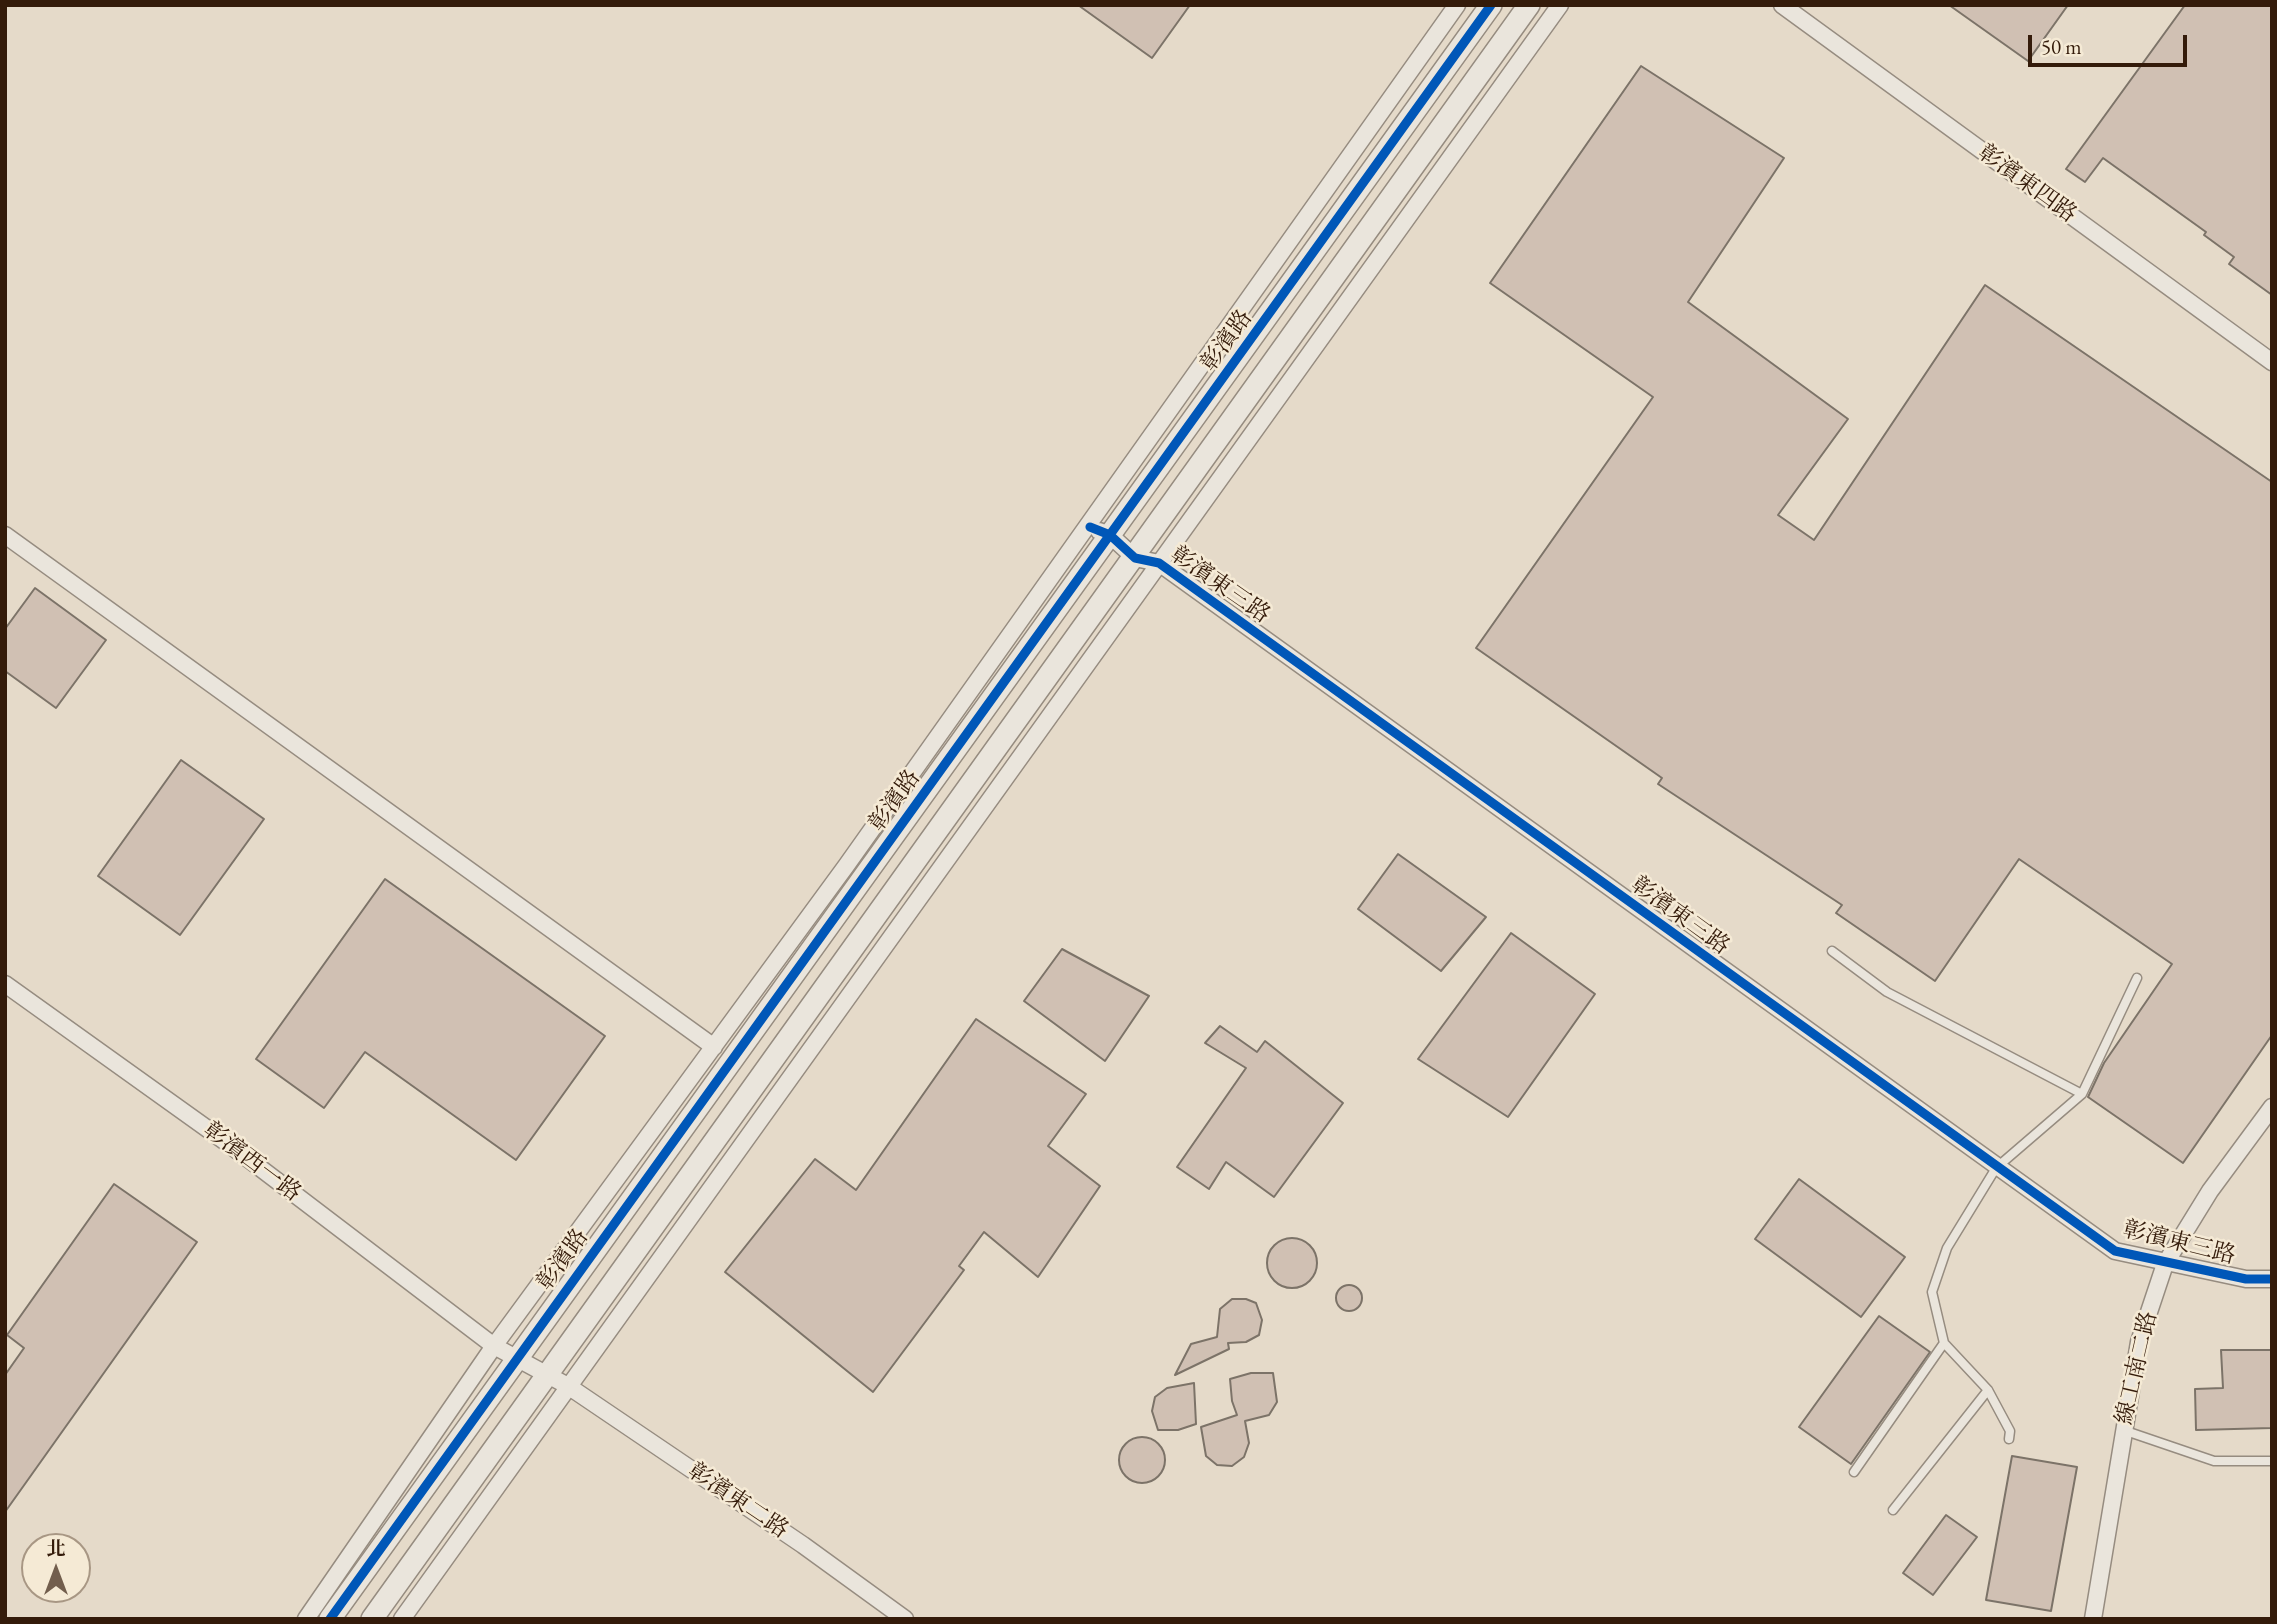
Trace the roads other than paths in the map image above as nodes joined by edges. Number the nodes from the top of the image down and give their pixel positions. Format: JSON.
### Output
{"nodes":[{"id":1,"x":1457,"y":5,"type":"edge"},
{"id":2,"x":1492,"y":5,"type":"edge"},
{"id":3,"x":1530,"y":5,"type":"edge"},
{"id":4,"x":1560,"y":5,"type":"edge"},
{"id":5,"x":1782,"y":5,"type":"edge"},
{"id":6,"x":2272,"y":362,"type":"edge"},
{"id":7,"x":1090,"y":527,"type":"junction"},
{"id":8,"x":5,"y":535,"type":"edge"},
{"id":9,"x":1111,"y":535,"type":"junction"},
{"id":10,"x":1135,"y":558,"type":"junction"},
{"id":11,"x":1159,"y":563,"type":"junction"},
{"id":12,"x":1832,"y":951,"type":"dead end"},
{"id":13,"x":2137,"y":978,"type":"dead end"},
{"id":14,"x":5,"y":984,"type":"edge"},
{"id":15,"x":714,"y":1047,"type":"junction"},
{"id":16,"x":2082,"y":1094,"type":"junction"},
{"id":17,"x":2272,"y":1107,"type":"edge"},
{"id":18,"x":1996,"y":1168,"type":"junction"},
{"id":19,"x":2165,"y":1264,"type":"junction"},
{"id":20,"x":2272,"y":1279,"type":"edge"},
{"id":21,"x":1944,"y":1343,"type":"junction"},
{"id":22,"x":494,"y":1346,"type":"junction"},
{"id":23,"x":516,"y":1358,"type":"junction"},
{"id":24,"x":548,"y":1375,"type":"junction"},
{"id":25,"x":568,"y":1386,"type":"junction"},
{"id":26,"x":1988,"y":1390,"type":"junction"},
{"id":27,"x":2123,"y":1430,"type":"junction"},
{"id":28,"x":2009,"y":1440,"type":"dead end"},
{"id":29,"x":2272,"y":1461,"type":"edge"},
{"id":30,"x":1854,"y":1472,"type":"dead end"},
{"id":31,"x":1893,"y":1510,"type":"dead end"},
{"id":32,"x":306,"y":1619,"type":"edge"},
{"id":33,"x":330,"y":1619,"type":"edge"},
{"id":34,"x":372,"y":1619,"type":"edge"},
{"id":35,"x":402,"y":1619,"type":"edge"},
{"id":36,"x":905,"y":1619,"type":"edge"},
{"id":37,"x":2093,"y":1619,"type":"edge"}],
"edges":[{"from":1,"to":7,"type":"street","name":"彰濱路"},
{"from":2,"to":9,"type":"street","name":"彰濱路"},
{"from":3,"to":10,"type":"street"},
{"from":4,"to":11,"type":"street"},
{"from":5,"to":6,"type":"street","name":"彰濱東四路"},
{"from":7,"to":9,"type":"street","name":"彰濱東三路"},
{"from":7,"to":15,"type":"street","name":"彰濱路"},
{"from":8,"to":15,"type":"street"},
{"from":9,"to":10,"type":"street","name":"彰濱東三路"},
{"from":9,"to":23,"type":"street","name":"彰濱路"},
{"from":10,"to":11,"type":"street","name":"彰濱東三路"},
{"from":10,"to":24,"type":"street"},
{"from":11,"to":18,"type":"street","name":"彰濱東三路"},
{"from":11,"to":25,"type":"street"},
{"from":12,"to":16,"type":"lane"},
{"from":13,"to":16,"type":"lane"},
{"from":14,"to":22,"type":"street","name":"彰濱西一路"},
{"from":15,"to":22,"type":"street","name":"彰濱路"},
{"from":16,"to":18,"type":"lane"},
{"from":17,"to":19,"type":"street","name":"線工南二路"},
{"from":18,"to":19,"type":"street","name":"彰濱東三路"},
{"from":18,"to":21,"type":"lane"},
{"from":19,"to":20,"type":"street","name":"彰濱東三路"},
{"from":19,"to":27,"type":"street","name":"線工南二路"},
{"from":21,"to":26,"type":"lane"},
{"from":21,"to":30,"type":"lane"},
{"from":22,"to":23,"type":"street","name":"彰濱西一路"},
{"from":22,"to":32,"type":"street","name":"彰濱路"},
{"from":23,"to":24,"type":"street","name":"彰濱東二路"},
{"from":23,"to":33,"type":"street","name":"彰濱路"},
{"from":24,"to":25,"type":"street","name":"彰濱東二路"},
{"from":24,"to":34,"type":"street"},
{"from":25,"to":35,"type":"street"},
{"from":25,"to":36,"type":"street","name":"彰濱東二路"},
{"from":26,"to":28,"type":"lane"},
{"from":26,"to":31,"type":"lane"},
{"from":27,"to":29,"type":"lane"},
{"from":27,"to":37,"type":"street","name":"線工南二路"}]}
